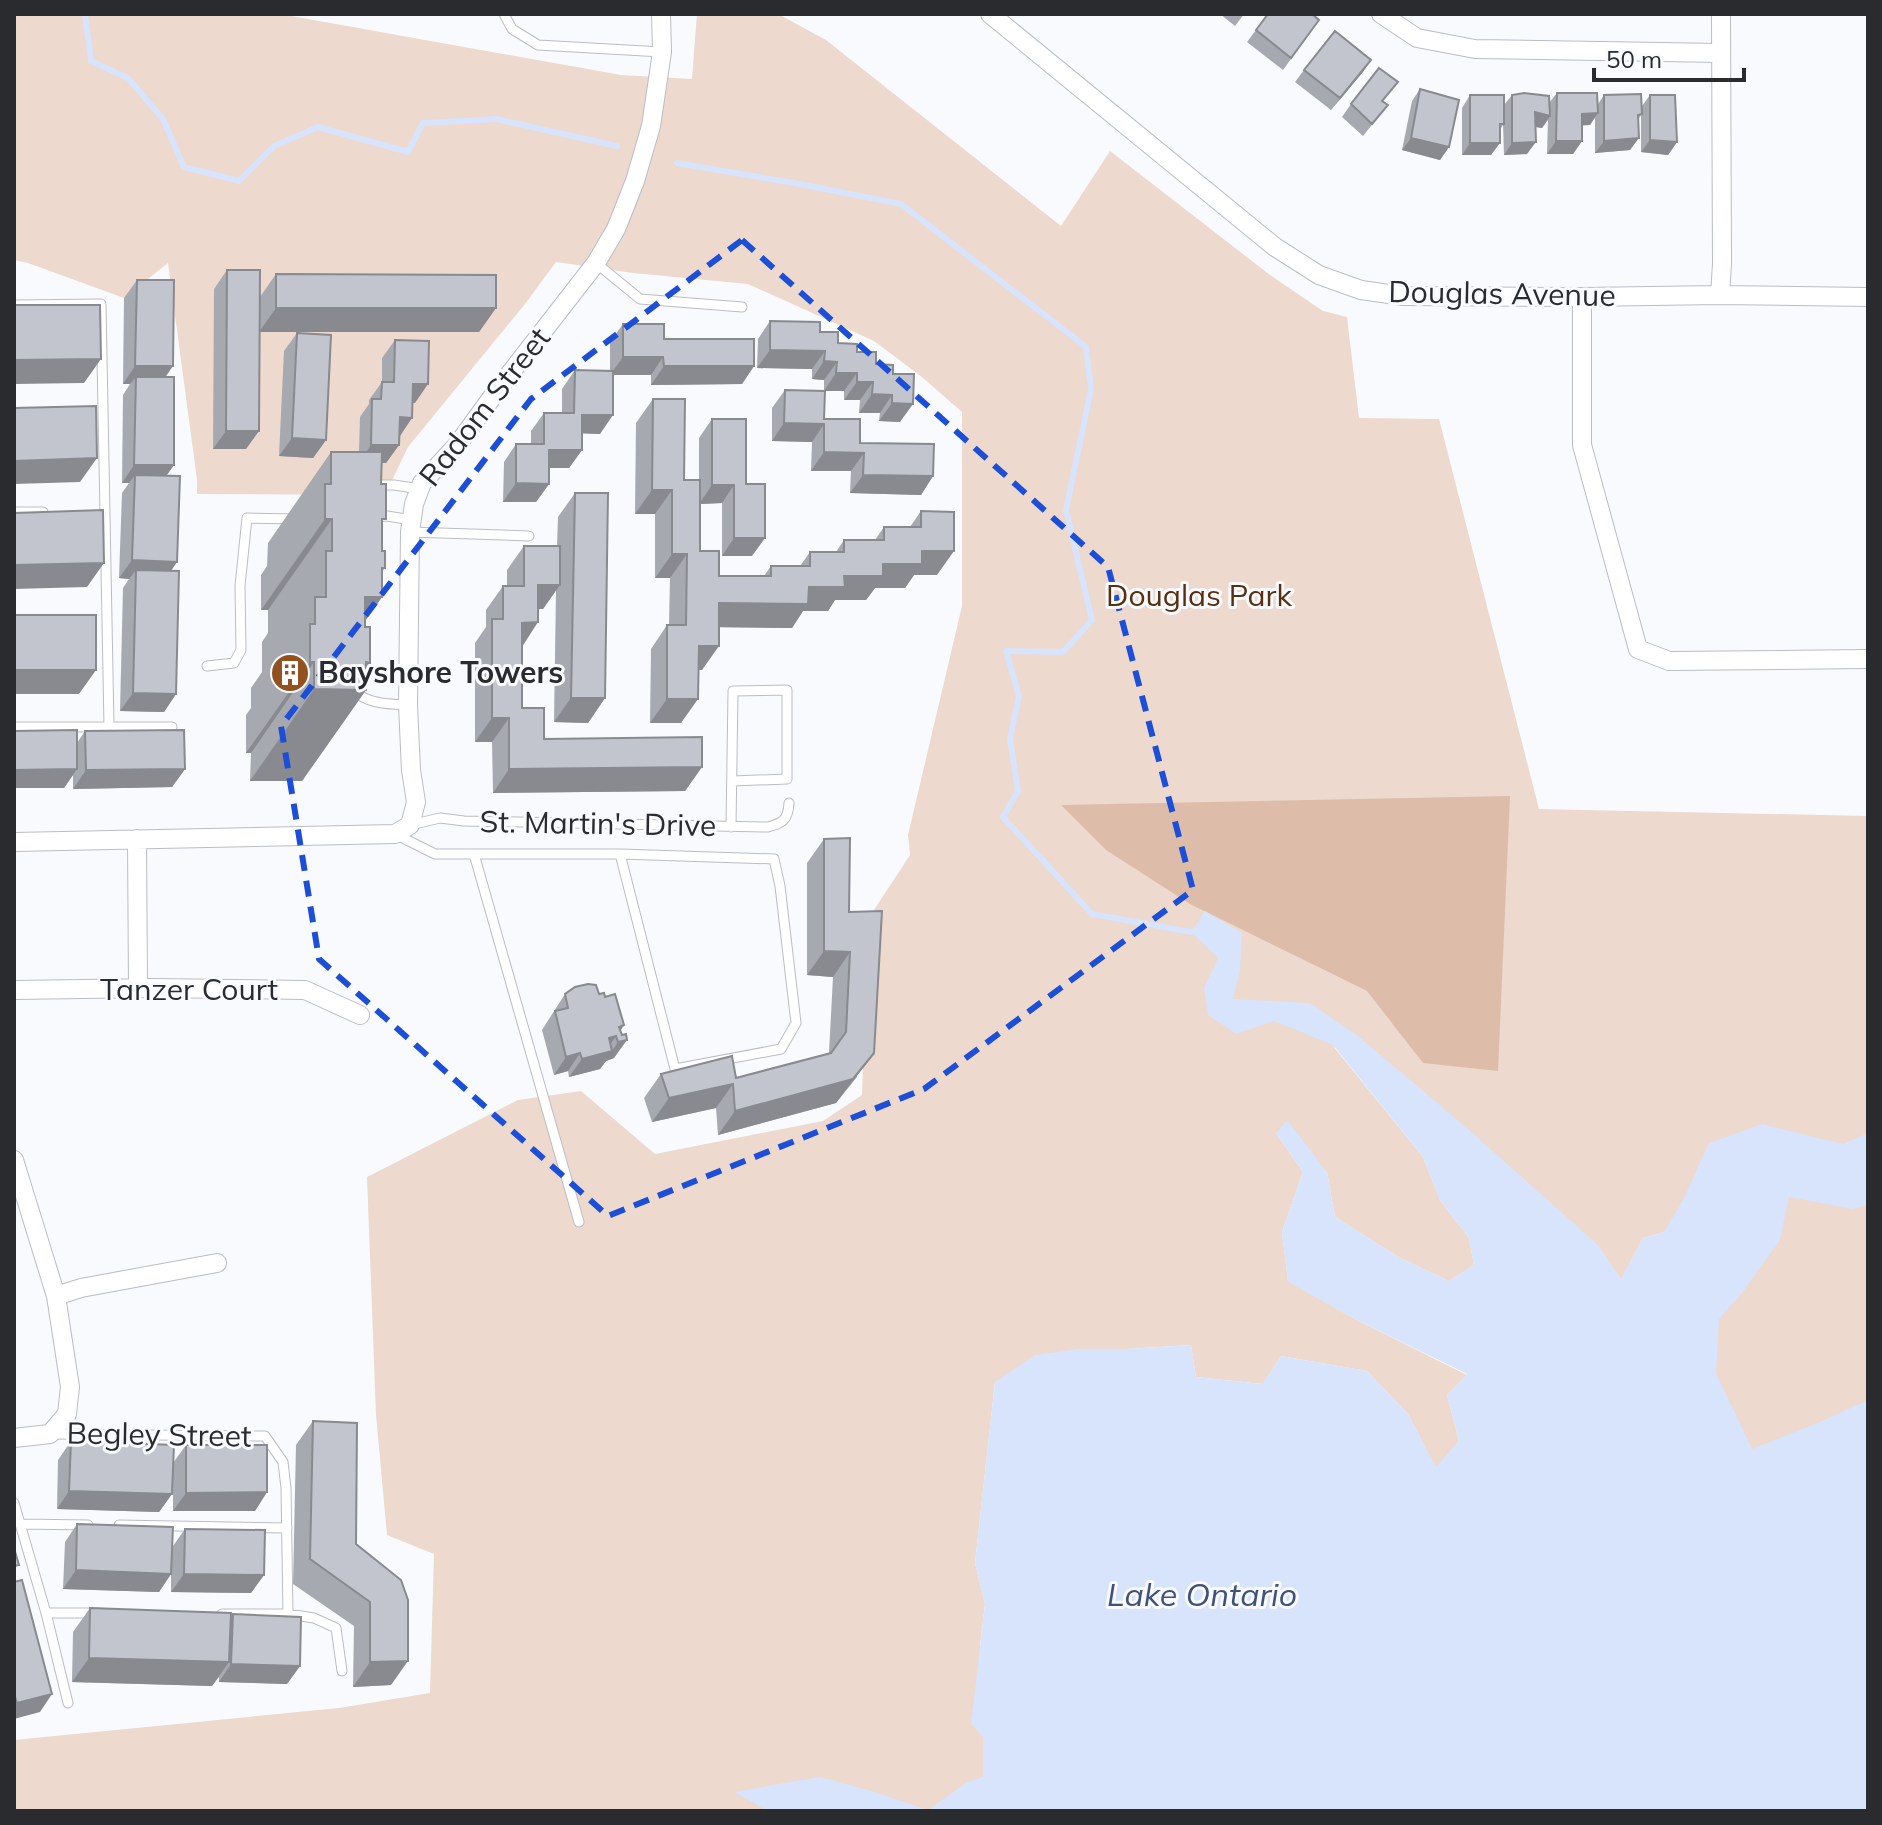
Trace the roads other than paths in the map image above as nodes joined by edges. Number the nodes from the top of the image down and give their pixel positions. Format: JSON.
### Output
{"nodes":[{"id":1,"x":504,"y":14,"type":"edge"},
{"id":2,"x":661,"y":14,"type":"edge"},
{"id":3,"x":990,"y":14,"type":"edge"},
{"id":4,"x":1381,"y":14,"type":"edge"},
{"id":5,"x":1721,"y":14,"type":"edge"},
{"id":6,"x":662,"y":52,"type":"junction"},
{"id":7,"x":1721,"y":53,"type":"junction"},
{"id":8,"x":596,"y":263,"type":"junction"},
{"id":9,"x":1720,"y":295,"type":"junction"},
{"id":10,"x":1582,"y":297,"type":"junction"},
{"id":11,"x":1868,"y":297,"type":"edge"},
{"id":12,"x":14,"y":305,"type":"edge"},
{"id":13,"x":742,"y":307,"type":"dead end"},
{"id":14,"x":88,"y":410,"type":"edge"},
{"id":15,"x":103,"y":410,"type":"junction"},
{"id":16,"x":361,"y":485,"type":"edge"},
{"id":17,"x":420,"y":489,"type":"junction"},
{"id":18,"x":90,"y":511,"type":"edge"},
{"id":19,"x":105,"y":511,"type":"junction"},
{"id":20,"x":14,"y":512,"type":"edge"},
{"id":21,"x":60,"y":512,"type":"edge"},
{"id":22,"x":371,"y":517,"type":"edge"},
{"id":23,"x":309,"y":519,"type":"dead end"},
{"id":24,"x":411,"y":526,"type":"junction"},
{"id":25,"x":529,"y":536,"type":"dead end"},
{"id":26,"x":92,"y":620,"type":"edge"},
{"id":27,"x":107,"y":620,"type":"junction"},
{"id":28,"x":1868,"y":659,"type":"edge"},
{"id":29,"x":207,"y":666,"type":"dead end"},
{"id":30,"x":349,"y":678,"type":"edge"},
{"id":31,"x":408,"y":705,"type":"junction"},
{"id":32,"x":14,"y":727,"type":"edge"},
{"id":33,"x":109,"y":727,"type":"junction"},
{"id":34,"x":172,"y":727,"type":"edge"},
{"id":35,"x":732,"y":781,"type":"junction"},
{"id":36,"x":789,"y":803,"type":"dead end"},
{"id":37,"x":731,"y":827,"type":"junction"},
{"id":38,"x":403,"y":829,"type":"junction"},
{"id":39,"x":137,"y":839,"type":"junction"},
{"id":40,"x":14,"y":842,"type":"edge"},
{"id":41,"x":474,"y":854,"type":"junction"},
{"id":42,"x":620,"y":854,"type":"junction"},
{"id":43,"x":138,"y":989,"type":"junction"},
{"id":44,"x":14,"y":990,"type":"edge"},
{"id":45,"x":360,"y":1015,"type":"dead end"},
{"id":46,"x":14,"y":1160,"type":"edge"},
{"id":47,"x":579,"y":1222,"type":"dead end"},
{"id":48,"x":217,"y":1263,"type":"dead end"},
{"id":49,"x":56,"y":1296,"type":"junction"},
{"id":50,"x":50,"y":1434,"type":"junction"},
{"id":51,"x":14,"y":1438,"type":"edge"},
{"id":52,"x":14,"y":1503,"type":"edge"},
{"id":53,"x":21,"y":1524,"type":"junction"},
{"id":54,"x":100,"y":1525,"type":"edge"},
{"id":55,"x":115,"y":1525,"type":"edge"},
{"id":56,"x":287,"y":1528,"type":"junction"},
{"id":57,"x":46,"y":1613,"type":"junction"},
{"id":58,"x":107,"y":1613,"type":"edge"},
{"id":59,"x":212,"y":1614,"type":"edge"},
{"id":60,"x":288,"y":1614,"type":"junction"},
{"id":61,"x":342,"y":1671,"type":"dead end"},
{"id":62,"x":68,"y":1703,"type":"dead end"}],
"edges":[{"from":1,"to":6,"type":"lane"},
{"from":2,"to":6,"type":"street","name":"Radom Street"},
{"from":3,"to":10,"type":"street","name":"Douglas Avenue"},
{"from":4,"to":7,"type":"street"},
{"from":5,"to":7,"type":"street"},
{"from":6,"to":8,"type":"street","name":"Radom Street"},
{"from":7,"to":9,"type":"street"},
{"from":8,"to":13,"type":"lane"},
{"from":8,"to":17,"type":"street","name":"Radom Street"},
{"from":9,"to":10,"type":"street","name":"Douglas Avenue"},
{"from":9,"to":11,"type":"street","name":"Douglas Avenue"},
{"from":10,"to":28,"type":"street"},
{"from":12,"to":15,"type":"lane"},
{"from":14,"to":15,"type":"lane"},
{"from":15,"to":19,"type":"lane"},
{"from":16,"to":17,"type":"lane"},
{"from":17,"to":24,"type":"street","name":"Radom Street"},
{"from":18,"to":19,"type":"lane"},
{"from":19,"to":27,"type":"lane"},
{"from":20,"to":21,"type":"lane"},
{"from":22,"to":24,"type":"lane"},
{"from":23,"to":29,"type":"lane"},
{"from":24,"to":25,"type":"lane"},
{"from":24,"to":31,"type":"street","name":"Radom Street"},
{"from":26,"to":27,"type":"lane"},
{"from":27,"to":33,"type":"lane"},
{"from":30,"to":31,"type":"lane"},
{"from":31,"to":38,"type":"street","name":"Radom Street"},
{"from":32,"to":33,"type":"lane"},
{"from":33,"to":34,"type":"lane"},
{"from":35,"to":35,"type":"lane"},
{"from":35,"to":37,"type":"lane"},
{"from":36,"to":37,"type":"lane","name":"St. Martin's Drive"},
{"from":37,"to":38,"type":"lane","name":"St. Martin's Drive"},
{"from":38,"to":39,"type":"street","name":"St. Martin's Drive"},
{"from":38,"to":41,"type":"lane","name":"St. Martin's Drive"},
{"from":39,"to":40,"type":"street","name":"St. Martin's Drive"},
{"from":39,"to":43,"type":"street"},
{"from":41,"to":42,"type":"lane","name":"St. Martin's Drive"},
{"from":41,"to":47,"type":"lane"},
{"from":42,"to":42,"type":"lane","name":"St. Martin's Drive"},
{"from":43,"to":44,"type":"street","name":"Tanzer Court"},
{"from":43,"to":45,"type":"street","name":"Tanzer Court"},
{"from":46,"to":49,"type":"street"},
{"from":48,"to":49,"type":"street"},
{"from":49,"to":50,"type":"street"},
{"from":50,"to":51,"type":"street","name":"Begley Street"},
{"from":50,"to":56,"type":"lane","name":"Begley Street"},
{"from":52,"to":53,"type":"lane"},
{"from":53,"to":54,"type":"lane"},
{"from":53,"to":57,"type":"lane"},
{"from":55,"to":56,"type":"lane"},
{"from":56,"to":60,"type":"lane","name":"Begley Street"},
{"from":57,"to":58,"type":"lane"},
{"from":57,"to":62,"type":"lane"},
{"from":59,"to":60,"type":"lane"},
{"from":60,"to":61,"type":"lane"}]}
